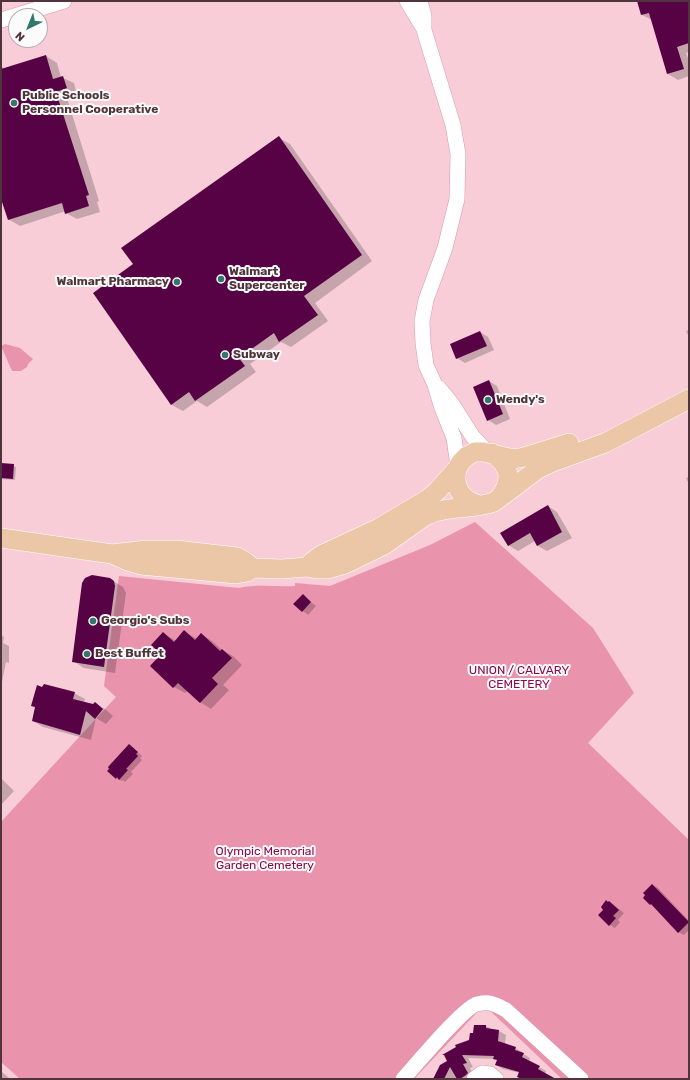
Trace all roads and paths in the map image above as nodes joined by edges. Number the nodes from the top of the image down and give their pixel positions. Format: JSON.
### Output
{"nodes":[{"id":1,"x":64,"y":1,"type":"edge"},
{"id":2,"x":407,"y":1,"type":"edge"},
{"id":3,"x":420,"y":1,"type":"edge"},
{"id":4,"x":1,"y":20,"type":"edge"},
{"id":5,"x":424,"y":30,"type":"junction"},
{"id":6,"x":435,"y":385,"type":"junction"},
{"id":7,"x":689,"y":385,"type":"edge"},
{"id":8,"x":689,"y":399,"type":"edge"},
{"id":9,"x":490,"y":453,"type":"junction"},
{"id":10,"x":457,"y":468,"type":"junction"},
{"id":11,"x":500,"y":497,"type":"junction"},
{"id":12,"x":479,"y":505,"type":"junction"},
{"id":13,"x":1,"y":538,"type":"edge"},
{"id":14,"x":307,"y":567,"type":"junction"},
{"id":15,"x":403,"y":1079,"type":"edge"},
{"id":16,"x":474,"y":1079,"type":"edge"},
{"id":17,"x":496,"y":1079,"type":"edge"},
{"id":18,"x":581,"y":1079,"type":"edge"}],
"edges":[{"from":1,"to":4,"type":"street"},
{"from":2,"to":5,"type":"street"},
{"from":3,"to":5,"type":"street"},
{"from":5,"to":6,"type":"street"},
{"from":6,"to":9,"type":"street"},
{"from":6,"to":10,"type":"street"},
{"from":7,"to":9,"type":"main road"},
{"from":8,"to":11,"type":"main road"},
{"from":9,"to":10,"type":"main road"},
{"from":9,"to":11,"type":"main road"},
{"from":10,"to":12,"type":"main road"},
{"from":10,"to":14,"type":"main road"},
{"from":11,"to":12,"type":"main road"},
{"from":12,"to":14,"type":"main road"},
{"from":13,"to":14,"type":"main road"},
{"from":15,"to":18,"type":"street"},
{"from":16,"to":17,"type":"street"}]}
